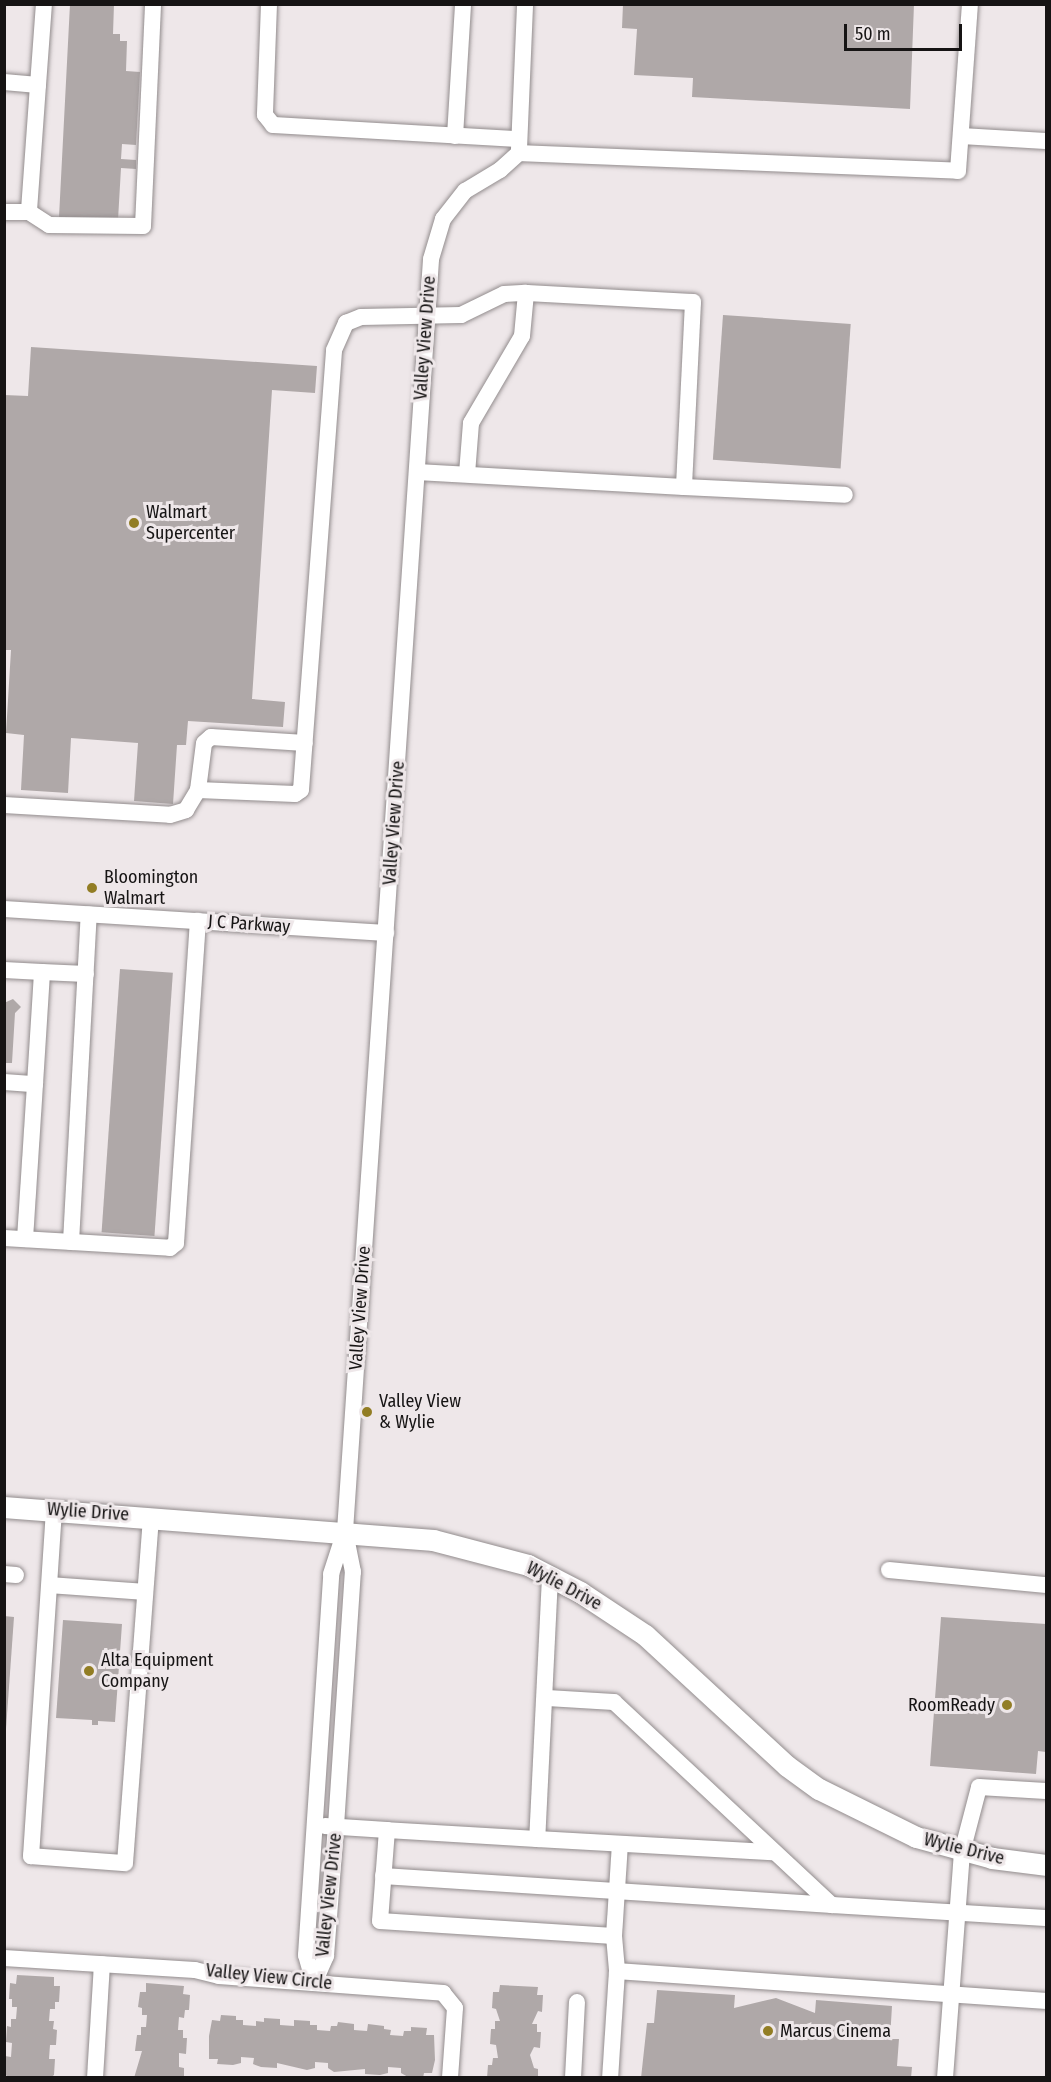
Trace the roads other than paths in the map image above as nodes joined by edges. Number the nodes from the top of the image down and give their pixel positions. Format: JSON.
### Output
{"nodes":[{"id":1,"x":44,"y":4,"type":"edge"},
{"id":2,"x":153,"y":4,"type":"edge"},
{"id":3,"x":269,"y":4,"type":"edge"},
{"id":4,"x":462,"y":4,"type":"edge"},
{"id":5,"x":525,"y":4,"type":"edge"},
{"id":6,"x":970,"y":4,"type":"edge"},
{"id":7,"x":4,"y":82,"type":"edge"},
{"id":8,"x":38,"y":85,"type":"junction"},
{"id":9,"x":454,"y":135,"type":"junction"},
{"id":10,"x":961,"y":136,"type":"junction"},
{"id":11,"x":1047,"y":141,"type":"edge"},
{"id":12,"x":519,"y":146,"type":"junction"},
{"id":13,"x":4,"y":212,"type":"edge"},
{"id":14,"x":29,"y":212,"type":"junction"},
{"id":15,"x":526,"y":293,"type":"junction"},
{"id":16,"x":426,"y":317,"type":"junction"},
{"id":17,"x":417,"y":472,"type":"junction"},
{"id":18,"x":467,"y":474,"type":"junction"},
{"id":19,"x":684,"y":487,"type":"junction"},
{"id":20,"x":845,"y":495,"type":"dead end"},
{"id":21,"x":305,"y":743,"type":"junction"},
{"id":22,"x":198,"y":790,"type":"junction"},
{"id":23,"x":4,"y":805,"type":"edge"},
{"id":24,"x":4,"y":909,"type":"edge"},
{"id":25,"x":89,"y":914,"type":"junction"},
{"id":26,"x":198,"y":921,"type":"junction"},
{"id":27,"x":386,"y":933,"type":"junction"},
{"id":28,"x":4,"y":970,"type":"edge"},
{"id":29,"x":42,"y":972,"type":"junction"},
{"id":30,"x":86,"y":974,"type":"junction"},
{"id":31,"x":4,"y":1082,"type":"edge"},
{"id":32,"x":35,"y":1084,"type":"junction"},
{"id":33,"x":4,"y":1238,"type":"edge"},
{"id":34,"x":25,"y":1239,"type":"junction"},
{"id":35,"x":71,"y":1242,"type":"junction"},
{"id":36,"x":4,"y":1507,"type":"edge"},
{"id":37,"x":54,"y":1510,"type":"junction"},
{"id":38,"x":151,"y":1516,"type":"junction"},
{"id":39,"x":345,"y":1532,"type":"junction"},
{"id":40,"x":889,"y":1570,"type":"dead end"},
{"id":41,"x":550,"y":1576,"type":"junction"},
{"id":42,"x":50,"y":1585,"type":"junction"},
{"id":43,"x":1047,"y":1586,"type":"edge"},
{"id":44,"x":145,"y":1592,"type":"junction"},
{"id":45,"x":547,"y":1698,"type":"junction"},
{"id":46,"x":1047,"y":1791,"type":"edge"},
{"id":47,"x":315,"y":1825,"type":"junction"},
{"id":48,"x":336,"y":1826,"type":"junction"},
{"id":49,"x":387,"y":1830,"type":"junction"},
{"id":50,"x":537,"y":1839,"type":"junction"},
{"id":51,"x":620,"y":1844,"type":"junction"},
{"id":52,"x":773,"y":1852,"type":"junction"},
{"id":53,"x":962,"y":1852,"type":"junction"},
{"id":54,"x":1047,"y":1865,"type":"edge"},
{"id":55,"x":383,"y":1875,"type":"junction"},
{"id":56,"x":617,"y":1889,"type":"junction"},
{"id":57,"x":832,"y":1905,"type":"junction"},
{"id":58,"x":955,"y":1913,"type":"junction"},
{"id":59,"x":1047,"y":1918,"type":"edge"},
{"id":60,"x":614,"y":1936,"type":"junction"},
{"id":61,"x":4,"y":1958,"type":"edge"},
{"id":62,"x":102,"y":1964,"type":"junction"},
{"id":63,"x":616,"y":1971,"type":"junction"},
{"id":64,"x":314,"y":1983,"type":"junction"},
{"id":65,"x":950,"y":1994,"type":"junction"},
{"id":66,"x":1047,"y":2001,"type":"edge"},
{"id":67,"x":578,"y":2002,"type":"dead end"},
{"id":68,"x":95,"y":2078,"type":"edge"},
{"id":69,"x":450,"y":2078,"type":"edge"},
{"id":70,"x":573,"y":2078,"type":"edge"},
{"id":71,"x":610,"y":2078,"type":"edge"},
{"id":72,"x":945,"y":2078,"type":"edge"}],
"edges":[{"from":1,"to":8,"type":"street"},
{"from":2,"to":14,"type":"street"},
{"from":3,"to":9,"type":"street"},
{"from":4,"to":9,"type":"street"},
{"from":5,"to":12,"type":"street"},
{"from":6,"to":10,"type":"street"},
{"from":7,"to":8,"type":"street"},
{"from":8,"to":14,"type":"street"},
{"from":9,"to":12,"type":"street"},
{"from":10,"to":11,"type":"street"},
{"from":10,"to":12,"type":"street"},
{"from":12,"to":16,"type":"street","name":"Valley View Drive"},
{"from":13,"to":14,"type":"street"},
{"from":15,"to":16,"type":"street"},
{"from":15,"to":18,"type":"street"},
{"from":15,"to":19,"type":"street"},
{"from":16,"to":17,"type":"street","name":"Valley View Drive"},
{"from":16,"to":21,"type":"street"},
{"from":17,"to":18,"type":"street"},
{"from":17,"to":27,"type":"street","name":"Valley View Drive"},
{"from":18,"to":19,"type":"street"},
{"from":19,"to":20,"type":"street"},
{"from":21,"to":22,"type":"street"},
{"from":21,"to":22,"type":"street"},
{"from":22,"to":23,"type":"street"},
{"from":24,"to":25,"type":"street","name":"J C Parkway"},
{"from":25,"to":26,"type":"street","name":"J C Parkway"},
{"from":25,"to":30,"type":"street"},
{"from":26,"to":27,"type":"street","name":"J C Parkway"},
{"from":26,"to":35,"type":"street"},
{"from":27,"to":39,"type":"street","name":"Valley View Drive"},
{"from":28,"to":29,"type":"street"},
{"from":29,"to":30,"type":"street"},
{"from":29,"to":32,"type":"street"},
{"from":30,"to":35,"type":"street"},
{"from":31,"to":32,"type":"street"},
{"from":32,"to":34,"type":"street"},
{"from":33,"to":34,"type":"street"},
{"from":34,"to":35,"type":"street"},
{"from":36,"to":37,"type":"main road","name":"Wylie Drive"},
{"from":37,"to":38,"type":"main road","name":"Wylie Drive"},
{"from":37,"to":42,"type":"street"},
{"from":38,"to":39,"type":"main road","name":"Wylie Drive"},
{"from":38,"to":44,"type":"street"},
{"from":39,"to":41,"type":"main road","name":"Wylie Drive"},
{"from":39,"to":47,"type":"street","name":"Valley View Drive"},
{"from":39,"to":48,"type":"street","name":"Valley View Drive"},
{"from":40,"to":43,"type":"street"},
{"from":41,"to":45,"type":"street"},
{"from":41,"to":53,"type":"main road","name":"Wylie Drive"},
{"from":42,"to":44,"type":"street"},
{"from":42,"to":44,"type":"street"},
{"from":45,"to":50,"type":"street"},
{"from":45,"to":52,"type":"street"},
{"from":46,"to":53,"type":"street"},
{"from":47,"to":48,"type":"street"},
{"from":47,"to":64,"type":"street","name":"Valley View Drive"},
{"from":48,"to":49,"type":"street"},
{"from":48,"to":64,"type":"street","name":"Valley View Drive"},
{"from":49,"to":50,"type":"street"},
{"from":49,"to":55,"type":"street"},
{"from":50,"to":51,"type":"street"},
{"from":51,"to":52,"type":"street"},
{"from":51,"to":56,"type":"street"},
{"from":52,"to":57,"type":"street"},
{"from":53,"to":54,"type":"main road","name":"Wylie Drive"},
{"from":53,"to":58,"type":"street"},
{"from":55,"to":56,"type":"street"},
{"from":55,"to":60,"type":"street"},
{"from":56,"to":57,"type":"street"},
{"from":56,"to":60,"type":"street"},
{"from":57,"to":58,"type":"street"},
{"from":58,"to":59,"type":"street"},
{"from":58,"to":65,"type":"street"},
{"from":60,"to":63,"type":"street"},
{"from":61,"to":62,"type":"street","name":"Valley View Circle"},
{"from":62,"to":64,"type":"street","name":"Valley View Circle"},
{"from":62,"to":68,"type":"street"},
{"from":63,"to":65,"type":"street"},
{"from":63,"to":71,"type":"street"},
{"from":64,"to":69,"type":"street","name":"Valley View Circle"},
{"from":65,"to":66,"type":"street"},
{"from":65,"to":72,"type":"street"},
{"from":67,"to":70,"type":"street"}]}
